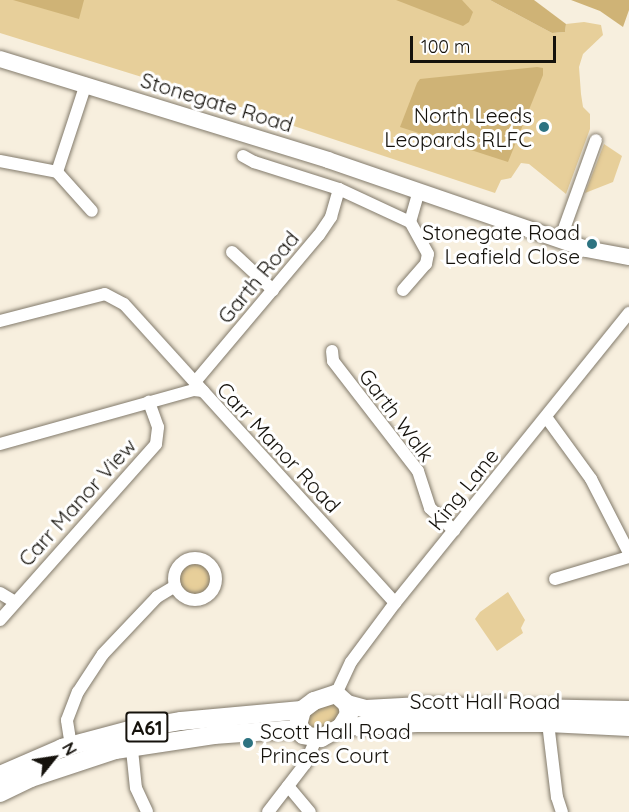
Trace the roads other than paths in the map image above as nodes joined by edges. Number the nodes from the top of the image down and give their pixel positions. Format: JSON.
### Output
{"nodes":[{"id":1,"x":0,"y":59,"type":"edge"},
{"id":2,"x":86,"y":84,"type":"junction"},
{"id":3,"x":596,"y":140,"type":"dead end"},
{"id":4,"x":243,"y":156,"type":"dead end"},
{"id":5,"x":0,"y":161,"type":"edge"},
{"id":6,"x":57,"y":172,"type":"junction"},
{"id":7,"x":339,"y":189,"type":"junction"},
{"id":8,"x":420,"y":191,"type":"junction"},
{"id":9,"x":92,"y":211,"type":"dead end"},
{"id":10,"x":410,"y":222,"type":"junction"},
{"id":11,"x":560,"y":240,"type":"junction"},
{"id":12,"x":232,"y":252,"type":"dead end"},
{"id":13,"x":604,"y":253,"type":"junction"},
{"id":14,"x":629,"y":257,"type":"edge"},
{"id":15,"x":629,"y":265,"type":"edge"},
{"id":16,"x":273,"y":290,"type":"junction"},
{"id":17,"x":403,"y":290,"type":"dead end"},
{"id":18,"x":629,"y":313,"type":"edge"},
{"id":19,"x":0,"y":321,"type":"edge"},
{"id":20,"x":332,"y":351,"type":"dead end"},
{"id":21,"x":199,"y":387,"type":"junction"},
{"id":22,"x":149,"y":402,"type":"junction"},
{"id":23,"x":546,"y":417,"type":"junction"},
{"id":24,"x":0,"y":444,"type":"edge"},
{"id":25,"x":454,"y":530,"type":"junction"},
{"id":26,"x":629,"y":553,"type":"edge"},
{"id":27,"x":629,"y":557,"type":"edge"},
{"id":28,"x":555,"y":579,"type":"dead end"},
{"id":29,"x":175,"y":586,"type":"dead end"},
{"id":30,"x":0,"y":593,"type":"edge"},
{"id":31,"x":15,"y":602,"type":"junction"},
{"id":32,"x":395,"y":603,"type":"junction"},
{"id":33,"x":0,"y":620,"type":"edge"},
{"id":34,"x":342,"y":699,"type":"junction"},
{"id":35,"x":302,"y":710,"type":"junction"},
{"id":36,"x":629,"y":710,"type":"edge"},
{"id":37,"x":548,"y":723,"type":"junction"},
{"id":38,"x":341,"y":728,"type":"junction"},
{"id":39,"x":629,"y":728,"type":"edge"},
{"id":40,"x":297,"y":729,"type":"junction"},
{"id":41,"x":130,"y":738,"type":"junction"},
{"id":42,"x":316,"y":739,"type":"junction"},
{"id":43,"x":71,"y":746,"type":"junction"},
{"id":44,"x":0,"y":775,"type":"edge"},
{"id":45,"x":288,"y":786,"type":"junction"},
{"id":46,"x":0,"y":793,"type":"edge"},
{"id":47,"x":147,"y":812,"type":"edge"},
{"id":48,"x":268,"y":812,"type":"edge"},
{"id":49,"x":310,"y":812,"type":"edge"},
{"id":50,"x":562,"y":812,"type":"edge"}],
"edges":[{"from":1,"to":2,"type":"main road","name":"Stonegate Road"},
{"from":2,"to":6,"type":"street"},
{"from":2,"to":8,"type":"main road","name":"Stonegate Road"},
{"from":3,"to":11,"type":"street"},
{"from":4,"to":7,"type":"street","name":"Stonegate Road"},
{"from":5,"to":6,"type":"street"},
{"from":6,"to":9,"type":"street"},
{"from":7,"to":10,"type":"street","name":"Stonegate Road"},
{"from":7,"to":16,"type":"street","name":"Garth Road"},
{"from":8,"to":10,"type":"street"},
{"from":8,"to":11,"type":"main road","name":"Stonegate Road"},
{"from":10,"to":17,"type":"street"},
{"from":11,"to":13,"type":"main road","name":"Stonegate Road"},
{"from":12,"to":16,"type":"street"},
{"from":13,"to":14,"type":"main road","name":"Stonegate Road"},
{"from":13,"to":15,"type":"main road","name":"Stonegate Road"},
{"from":16,"to":21,"type":"street","name":"Garth Road"},
{"from":18,"to":23,"type":"street","name":"King Lane"},
{"from":19,"to":21,"type":"street"},
{"from":20,"to":25,"type":"street","name":"Garth Walk"},
{"from":21,"to":22,"type":"street","name":"Carr Manor Road"},
{"from":21,"to":32,"type":"street","name":"Carr Manor Road"},
{"from":22,"to":24,"type":"street","name":"Carr Manor Road"},
{"from":22,"to":31,"type":"street","name":"Carr Manor View"},
{"from":23,"to":25,"type":"street","name":"King Lane"},
{"from":23,"to":26,"type":"street"},
{"from":25,"to":32,"type":"street","name":"King Lane"},
{"from":27,"to":28,"type":"street"},
{"from":29,"to":43,"type":"street"},
{"from":30,"to":31,"type":"street"},
{"from":31,"to":33,"type":"street","name":"Carr Manor View"},
{"from":32,"to":34,"type":"street","name":"King Lane"},
{"from":34,"to":35,"type":"highway","number":"A61"},
{"from":34,"to":36,"type":"highway","name":"Scott Hall Road"},
{"from":34,"to":38,"type":"highway"},
{"from":35,"to":40,"type":"highway"},
{"from":35,"to":41,"type":"highway","number":"A61"},
{"from":37,"to":38,"type":"highway","name":"Scott Hall Road"},
{"from":37,"to":39,"type":"highway","name":"Scott Hall Road"},
{"from":37,"to":50,"type":"street"},
{"from":38,"to":42,"type":"highway"},
{"from":40,"to":41,"type":"highway","number":"A61"},
{"from":40,"to":42,"type":"highway"},
{"from":41,"to":43,"type":"highway","number":"A61"},
{"from":41,"to":46,"type":"highway","number":"A61"},
{"from":41,"to":47,"type":"street"},
{"from":42,"to":45,"type":"street"},
{"from":43,"to":44,"type":"highway","number":"A61"},
{"from":45,"to":48,"type":"street"},
{"from":45,"to":49,"type":"street"}]}
